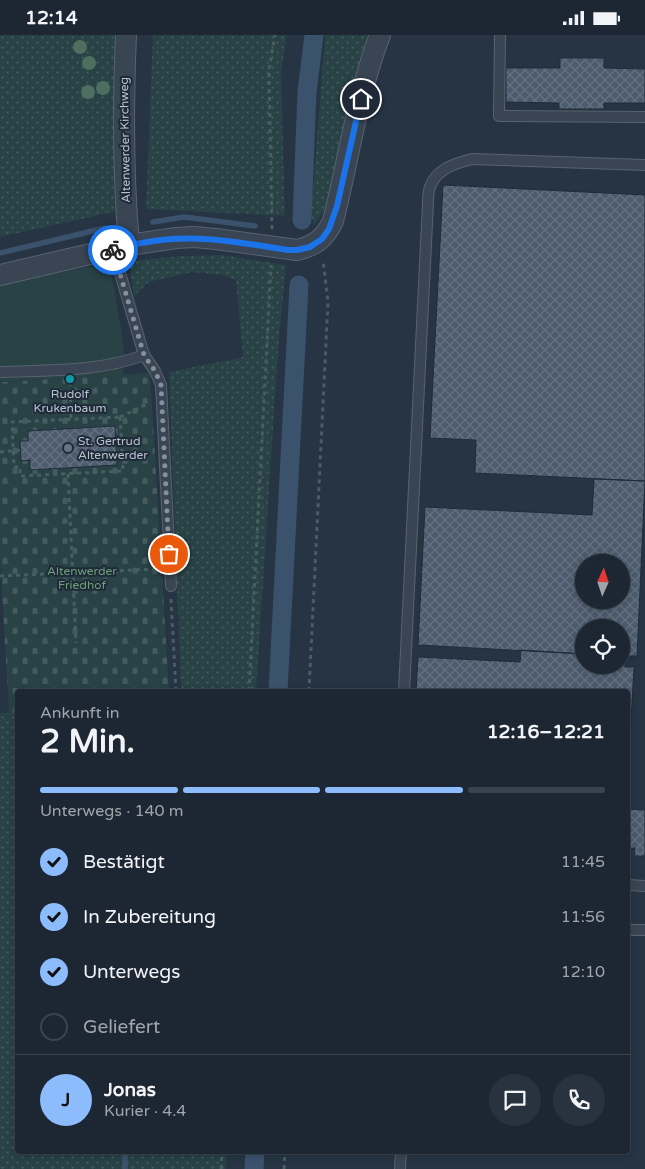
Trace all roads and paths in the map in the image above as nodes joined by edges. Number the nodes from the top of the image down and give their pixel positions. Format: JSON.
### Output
{"nodes":[{"id":1,"x":126,"y":35,"type":"edge"},
{"id":2,"x":275,"y":35,"type":"edge"},
{"id":3,"x":380,"y":35,"type":"edge"},
{"id":4,"x":500,"y":35,"type":"edge"},
{"id":5,"x":645,"y":117,"type":"edge"},
{"id":6,"x":645,"y":165,"type":"edge"},
{"id":7,"x":316,"y":243,"type":"junction"},
{"id":8,"x":121,"y":247,"type":"junction"},
{"id":9,"x":272,"y":247,"type":"junction"},
{"id":10,"x":0,"y":275,"type":"edge"},
{"id":11,"x":144,"y":355,"type":"junction"},
{"id":12,"x":69,"y":368,"type":"junction"},
{"id":13,"x":0,"y":372,"type":"edge"},
{"id":14,"x":152,"y":401,"type":"dead end"},
{"id":15,"x":120,"y":417,"type":"junction"},
{"id":16,"x":71,"y":419,"type":"junction"},
{"id":17,"x":121,"y":445,"type":"junction"},
{"id":18,"x":116,"y":446,"type":"dead end"},
{"id":19,"x":20,"y":450,"type":"dead end"},
{"id":20,"x":14,"y":451,"type":"junction"},
{"id":21,"x":0,"y":452,"type":"edge"},
{"id":22,"x":68,"y":474,"type":"junction"},
{"id":23,"x":170,"y":568,"type":"junction"},
{"id":24,"x":73,"y":573,"type":"junction"},
{"id":25,"x":0,"y":576,"type":"edge"},
{"id":26,"x":171,"y":586,"type":"joint"},
{"id":27,"x":76,"y":643,"type":"dead end"},
{"id":28,"x":176,"y":689,"type":"edge"},
{"id":29,"x":249,"y":689,"type":"edge"},
{"id":30,"x":309,"y":689,"type":"edge"},
{"id":31,"x":404,"y":689,"type":"edge"},
{"id":32,"x":630,"y":885,"type":"edge"},
{"id":33,"x":645,"y":886,"type":"edge"},
{"id":34,"x":630,"y":930,"type":"edge"},
{"id":35,"x":645,"y":930,"type":"edge"},
{"id":36,"x":222,"y":1154,"type":"edge"},
{"id":37,"x":286,"y":1154,"type":"edge"},
{"id":38,"x":401,"y":1154,"type":"edge"},
{"id":39,"x":221,"y":1169,"type":"edge"},
{"id":40,"x":284,"y":1169,"type":"edge"},
{"id":41,"x":400,"y":1169,"type":"edge"}],
"edges":[{"from":1,"to":8,"type":"street","name":"Altenwerder Kirchweg"},
{"from":2,"to":9,"type":"path"},
{"from":3,"to":7,"type":"street"},
{"from":4,"to":5,"type":"lane"},
{"from":6,"to":31,"type":"lane"},
{"from":7,"to":9,"type":"street"},
{"from":7,"to":30,"type":"path"},
{"from":8,"to":9,"type":"street"},
{"from":8,"to":10,"type":"street"},
{"from":8,"to":11,"type":"lane"},
{"from":9,"to":29,"type":"path"},
{"from":11,"to":12,"type":"lane"},
{"from":11,"to":23,"type":"lane"},
{"from":12,"to":13,"type":"lane"},
{"from":12,"to":16,"type":"path"},
{"from":14,"to":15,"type":"path"},
{"from":15,"to":16,"type":"path"},
{"from":15,"to":17,"type":"path"},
{"from":16,"to":20,"type":"path"},
{"from":17,"to":18,"type":"path"},
{"from":17,"to":22,"type":"path"},
{"from":19,"to":20,"type":"path"},
{"from":20,"to":21,"type":"path"},
{"from":20,"to":22,"type":"path"},
{"from":22,"to":24,"type":"path"},
{"from":23,"to":24,"type":"path"},
{"from":23,"to":26,"type":"lane"},
{"from":24,"to":25,"type":"path"},
{"from":24,"to":27,"type":"path"},
{"from":26,"to":28,"type":"path"},
{"from":32,"to":33,"type":"lane"},
{"from":34,"to":35,"type":"lane"},
{"from":36,"to":39,"type":"path"},
{"from":37,"to":40,"type":"path"},
{"from":38,"to":41,"type":"lane"}]}
